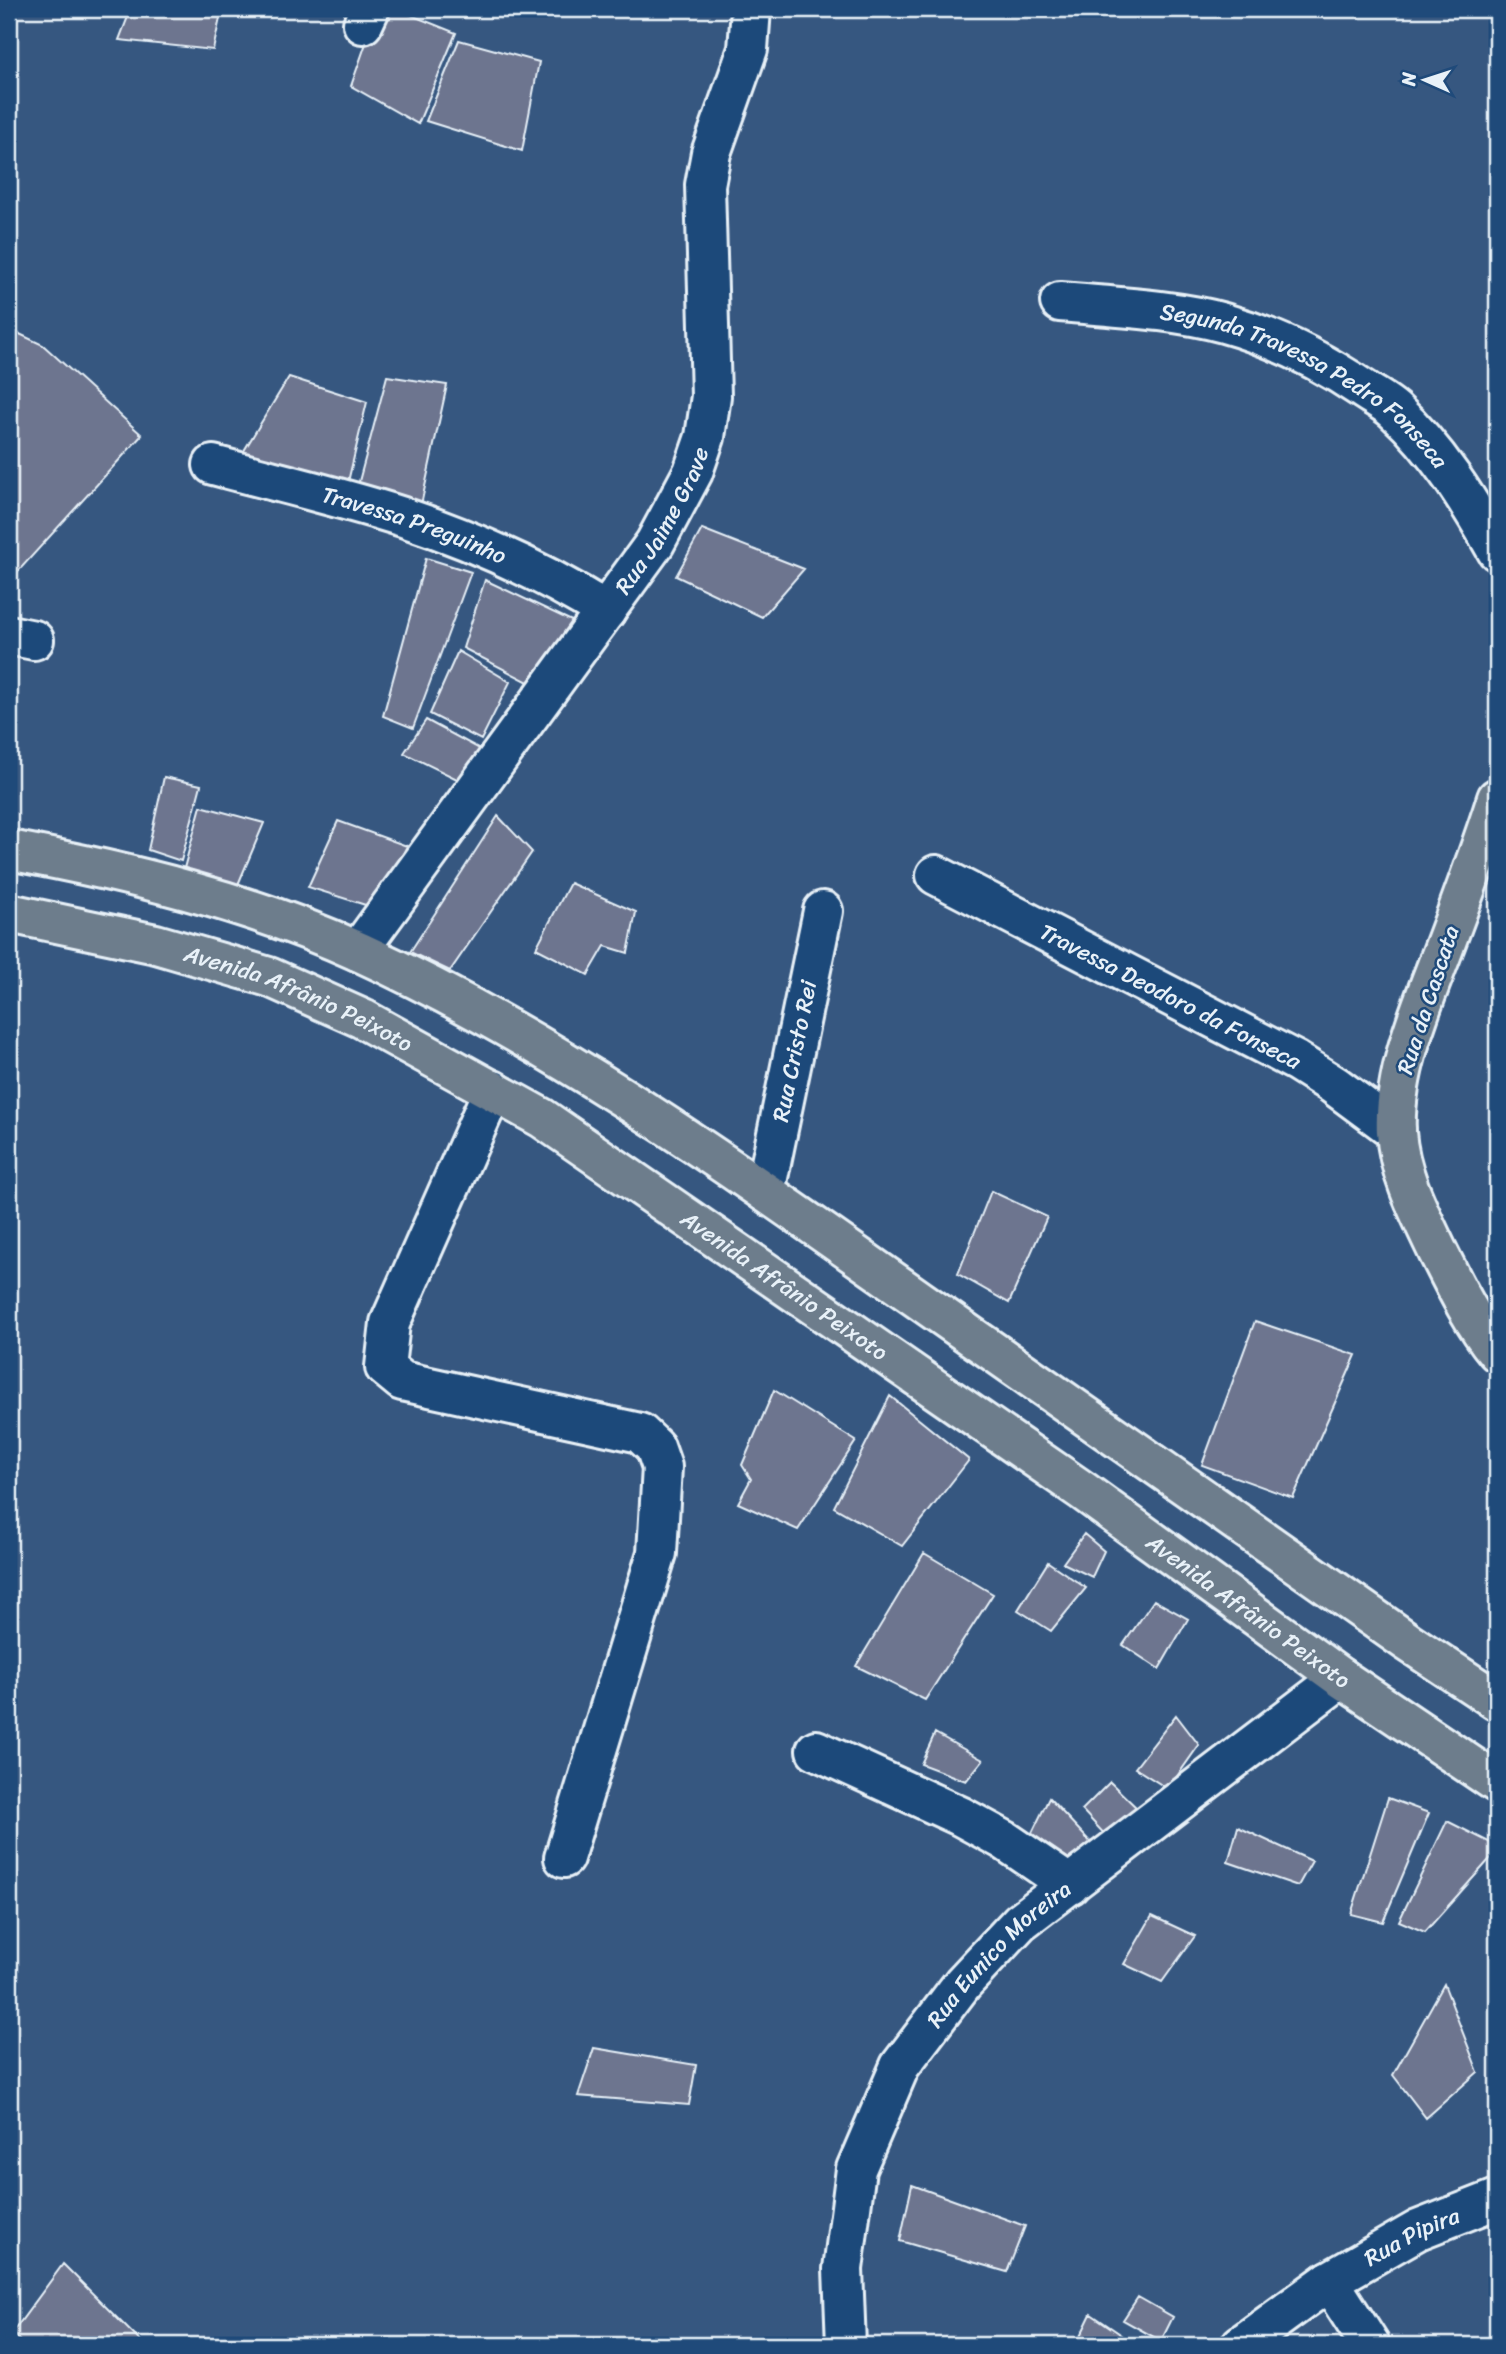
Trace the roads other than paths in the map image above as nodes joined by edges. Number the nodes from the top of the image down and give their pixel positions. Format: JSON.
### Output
{"nodes":[{"id":1,"x":751,"y":9,"type":"edge"},
{"id":2,"x":1060,"y":302,"type":"dead end"},
{"id":3,"x":214,"y":465,"type":"dead end"},
{"id":4,"x":1497,"y":551,"type":"edge"},
{"id":5,"x":606,"y":611,"type":"junction"},
{"id":6,"x":1497,"y":798,"type":"edge"},
{"id":7,"x":9,"y":850,"type":"edge"},
{"id":8,"x":936,"y":875,"type":"dead end"},
{"id":9,"x":822,"y":911,"type":"dead end"},
{"id":10,"x":9,"y":913,"type":"edge"},
{"id":11,"x":358,"y":951,"type":"junction"},
{"id":12,"x":493,"y":1090,"type":"junction"},
{"id":13,"x":1396,"y":1131,"type":"junction"},
{"id":14,"x":765,"y":1192,"type":"junction"},
{"id":15,"x":1497,"y":1352,"type":"edge"},
{"id":16,"x":1341,"y":1678,"type":"junction"},
{"id":17,"x":1497,"y":1702,"type":"edge"},
{"id":18,"x":817,"y":1750,"type":"dead end"},
{"id":19,"x":1497,"y":1783,"type":"edge"},
{"id":20,"x":564,"y":1858,"type":"dead end"},
{"id":21,"x":1070,"y":1885,"type":"junction"},
{"id":22,"x":1497,"y":2199,"type":"edge"},
{"id":23,"x":1329,"y":2281,"type":"junction"},
{"id":24,"x":846,"y":2345,"type":"edge"},
{"id":25,"x":1241,"y":2345,"type":"edge"},
{"id":26,"x":1370,"y":2345,"type":"edge"}],
"edges":[{"from":1,"to":5,"type":"street","name":"Rua Jaime Grave"},
{"from":2,"to":4,"type":"street","name":"Segunda Travessa Pedro Fonseca"},
{"from":3,"to":5,"type":"street","name":"Travessa Preguinho"},
{"from":5,"to":11,"type":"street","name":"Rua Jaime Grave"},
{"from":6,"to":13,"type":"main road","name":"Rua da Cascata"},
{"from":7,"to":11,"type":"main road"},
{"from":8,"to":13,"type":"street","name":"Travessa Deodoro da Fonseca"},
{"from":9,"to":14,"type":"street","name":"Rua Cristo Rei"},
{"from":10,"to":12,"type":"main road","name":"Avenida Afrânio Peixoto"},
{"from":11,"to":14,"type":"main road"},
{"from":12,"to":16,"type":"main road","name":"Avenida Afrânio Peixoto"},
{"from":12,"to":20,"type":"street"},
{"from":13,"to":15,"type":"main road","name":"Rua da Cascata"},
{"from":14,"to":17,"type":"main road"},
{"from":16,"to":19,"type":"main road","name":"Avenida Afrânio Peixoto"},
{"from":16,"to":21,"type":"street","name":"Rua Eunico Moreira"},
{"from":18,"to":21,"type":"street"},
{"from":21,"to":24,"type":"street","name":"Rua Eunico Moreira"},
{"from":22,"to":23,"type":"street","name":"Rua Pipira"},
{"from":23,"to":25,"type":"street","name":"Rua Pipira"},
{"from":23,"to":26,"type":"street"}]}
